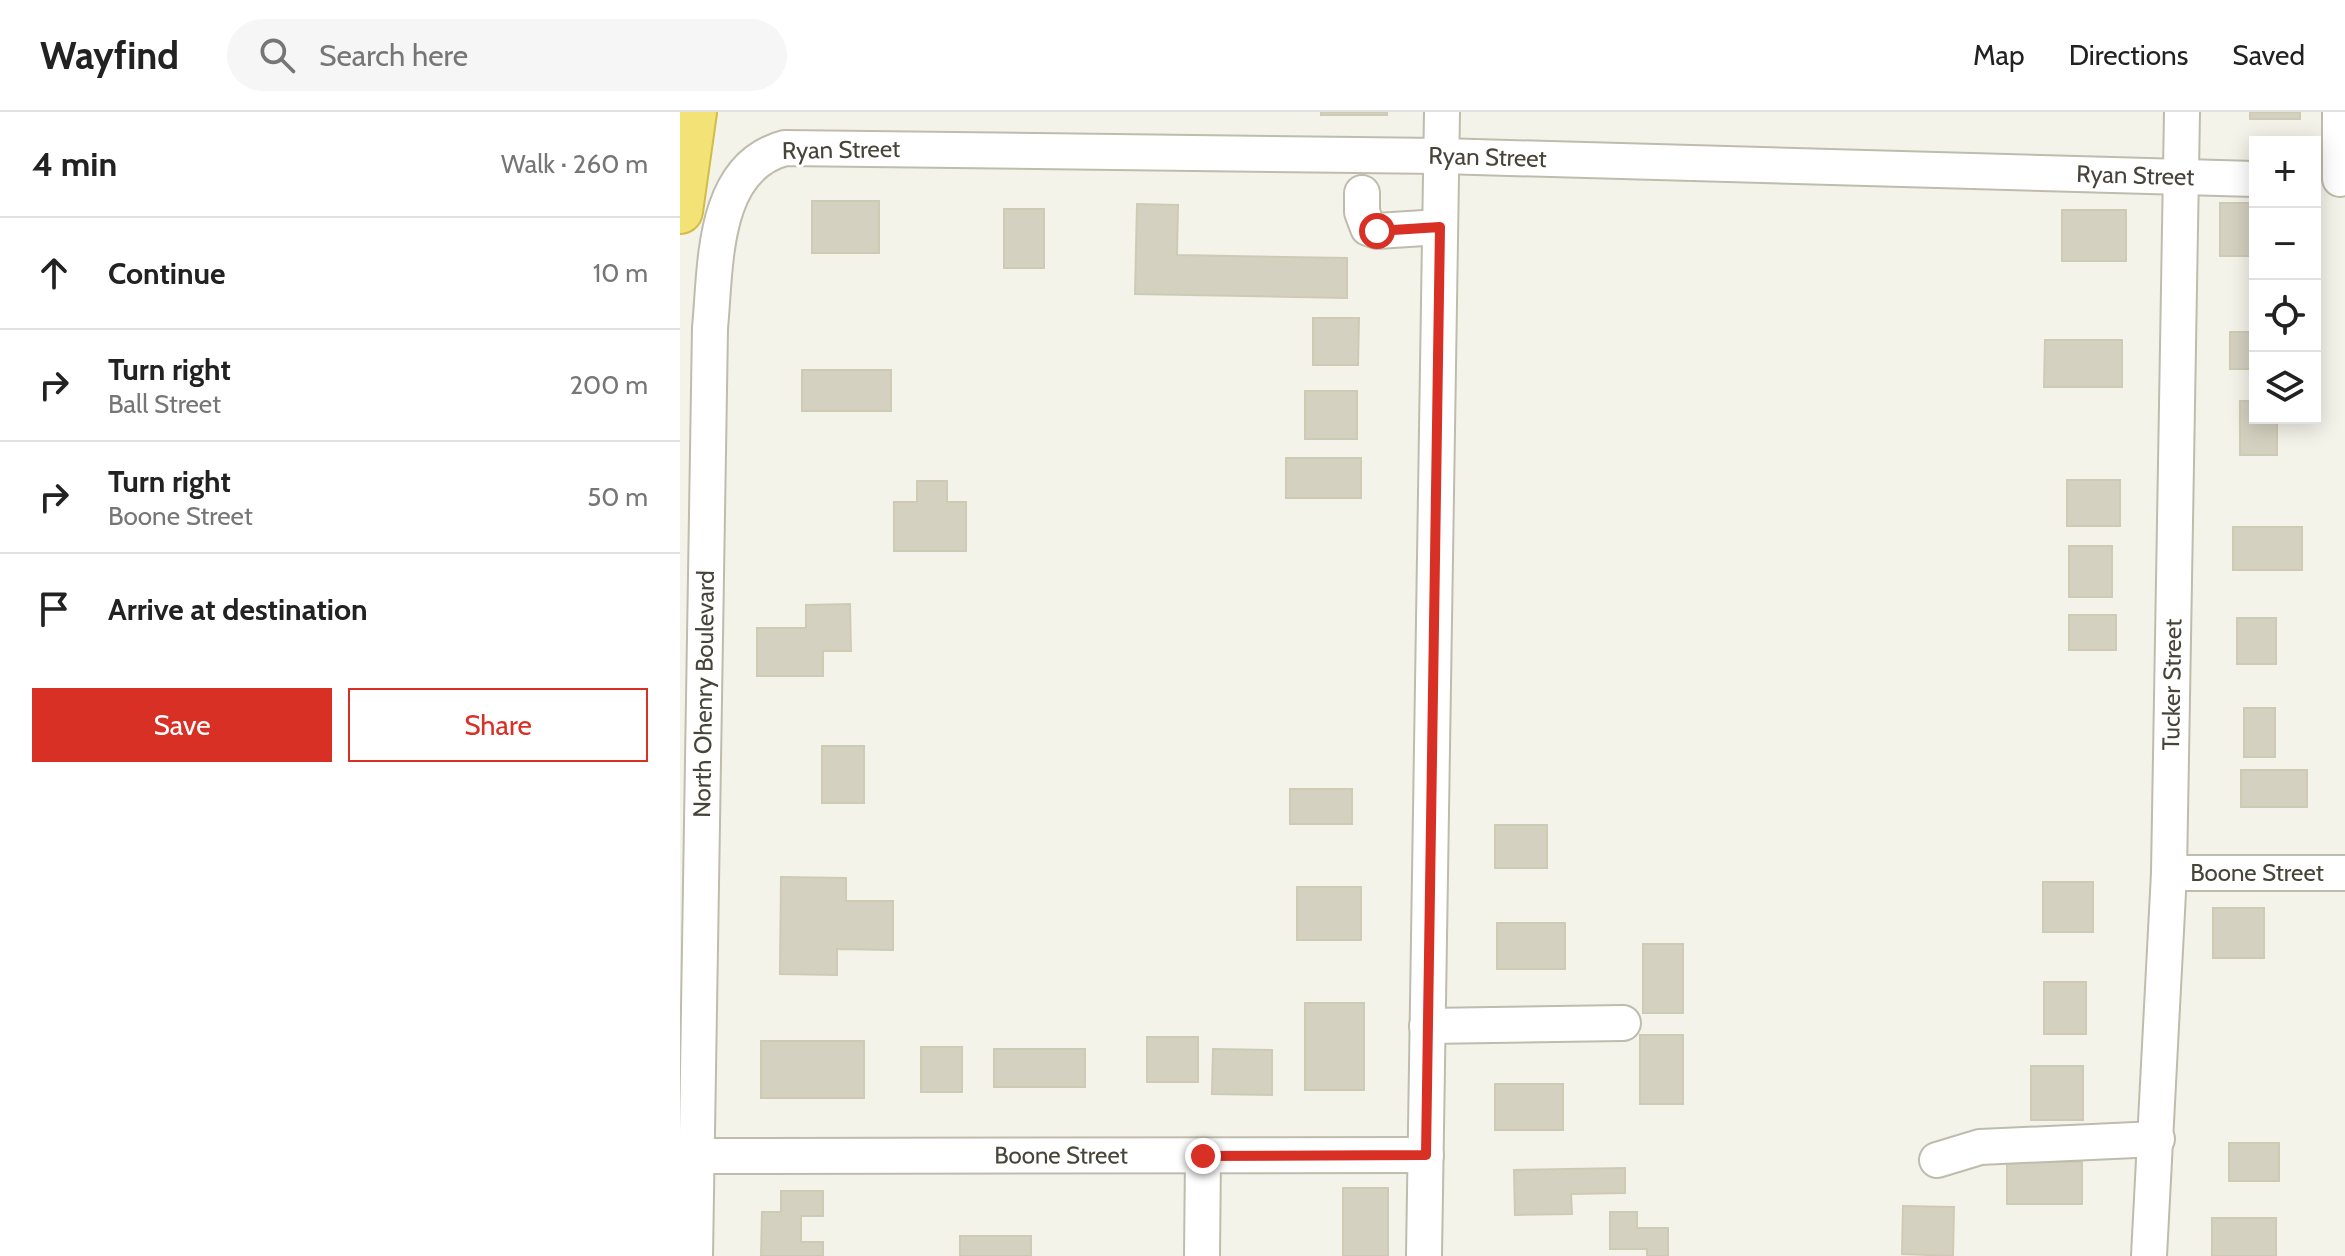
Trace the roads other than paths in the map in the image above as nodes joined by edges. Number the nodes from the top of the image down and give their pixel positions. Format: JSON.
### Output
{"nodes":[{"id":1,"x":694,"y":112,"type":"edge"},
{"id":2,"x":1442,"y":112,"type":"edge"},
{"id":3,"x":2182,"y":112,"type":"edge"},
{"id":4,"x":2340,"y":112,"type":"edge"},
{"id":5,"x":1441,"y":156,"type":"junction"},
{"id":6,"x":2180,"y":179,"type":"junction"},
{"id":7,"x":2249,"y":179,"type":"edge"},
{"id":8,"x":2333,"y":179,"type":"edge"},
{"id":9,"x":735,"y":183,"type":"joint"},
{"id":10,"x":1362,"y":193,"type":"dead end"},
{"id":11,"x":680,"y":211,"type":"edge"},
{"id":12,"x":1440,"y":227,"type":"junction"},
{"id":13,"x":2169,"y":873,"type":"junction"},
{"id":14,"x":2345,"y":873,"type":"edge"},
{"id":15,"x":1623,"y":1023,"type":"dead end"},
{"id":16,"x":1427,"y":1026,"type":"junction"},
{"id":17,"x":2157,"y":1139,"type":"junction"},
{"id":18,"x":1426,"y":1155,"type":"junction"},
{"id":19,"x":695,"y":1156,"type":"junction"},
{"id":20,"x":1203,"y":1156,"type":"junction"},
{"id":21,"x":1937,"y":1160,"type":"dead end"},
{"id":22,"x":695,"y":1256,"type":"edge"},
{"id":23,"x":1202,"y":1256,"type":"edge"},
{"id":24,"x":1424,"y":1256,"type":"edge"},
{"id":25,"x":2149,"y":1256,"type":"edge"}],
"edges":[{"from":1,"to":11,"type":"highway"},
{"from":2,"to":5,"type":"street"},
{"from":3,"to":6,"type":"street","name":"Tucker Street"},
{"from":4,"to":8,"type":"street"},
{"from":5,"to":6,"type":"street","name":"Ryan Street"},
{"from":5,"to":9,"type":"street","name":"Ryan Street"},
{"from":5,"to":12,"type":"street"},
{"from":6,"to":7,"type":"street","name":"Ryan Street"},
{"from":6,"to":13,"type":"street","name":"Tucker Street"},
{"from":9,"to":19,"type":"street","name":"North Ohenry Boulevard"},
{"from":10,"to":12,"type":"street"},
{"from":12,"to":16,"type":"street"},
{"from":13,"to":14,"type":"street","name":"Boone Street"},
{"from":13,"to":17,"type":"street","name":"Tucker Street"},
{"from":15,"to":16,"type":"street"},
{"from":16,"to":18,"type":"street"},
{"from":17,"to":21,"type":"street"},
{"from":17,"to":25,"type":"street","name":"Tucker Street"},
{"from":18,"to":20,"type":"street","name":"Boone Street"},
{"from":18,"to":24,"type":"street"},
{"from":19,"to":20,"type":"street","name":"Boone Street"},
{"from":19,"to":22,"type":"street","name":"North Ohenry Boulevard"},
{"from":20,"to":23,"type":"street"}]}
